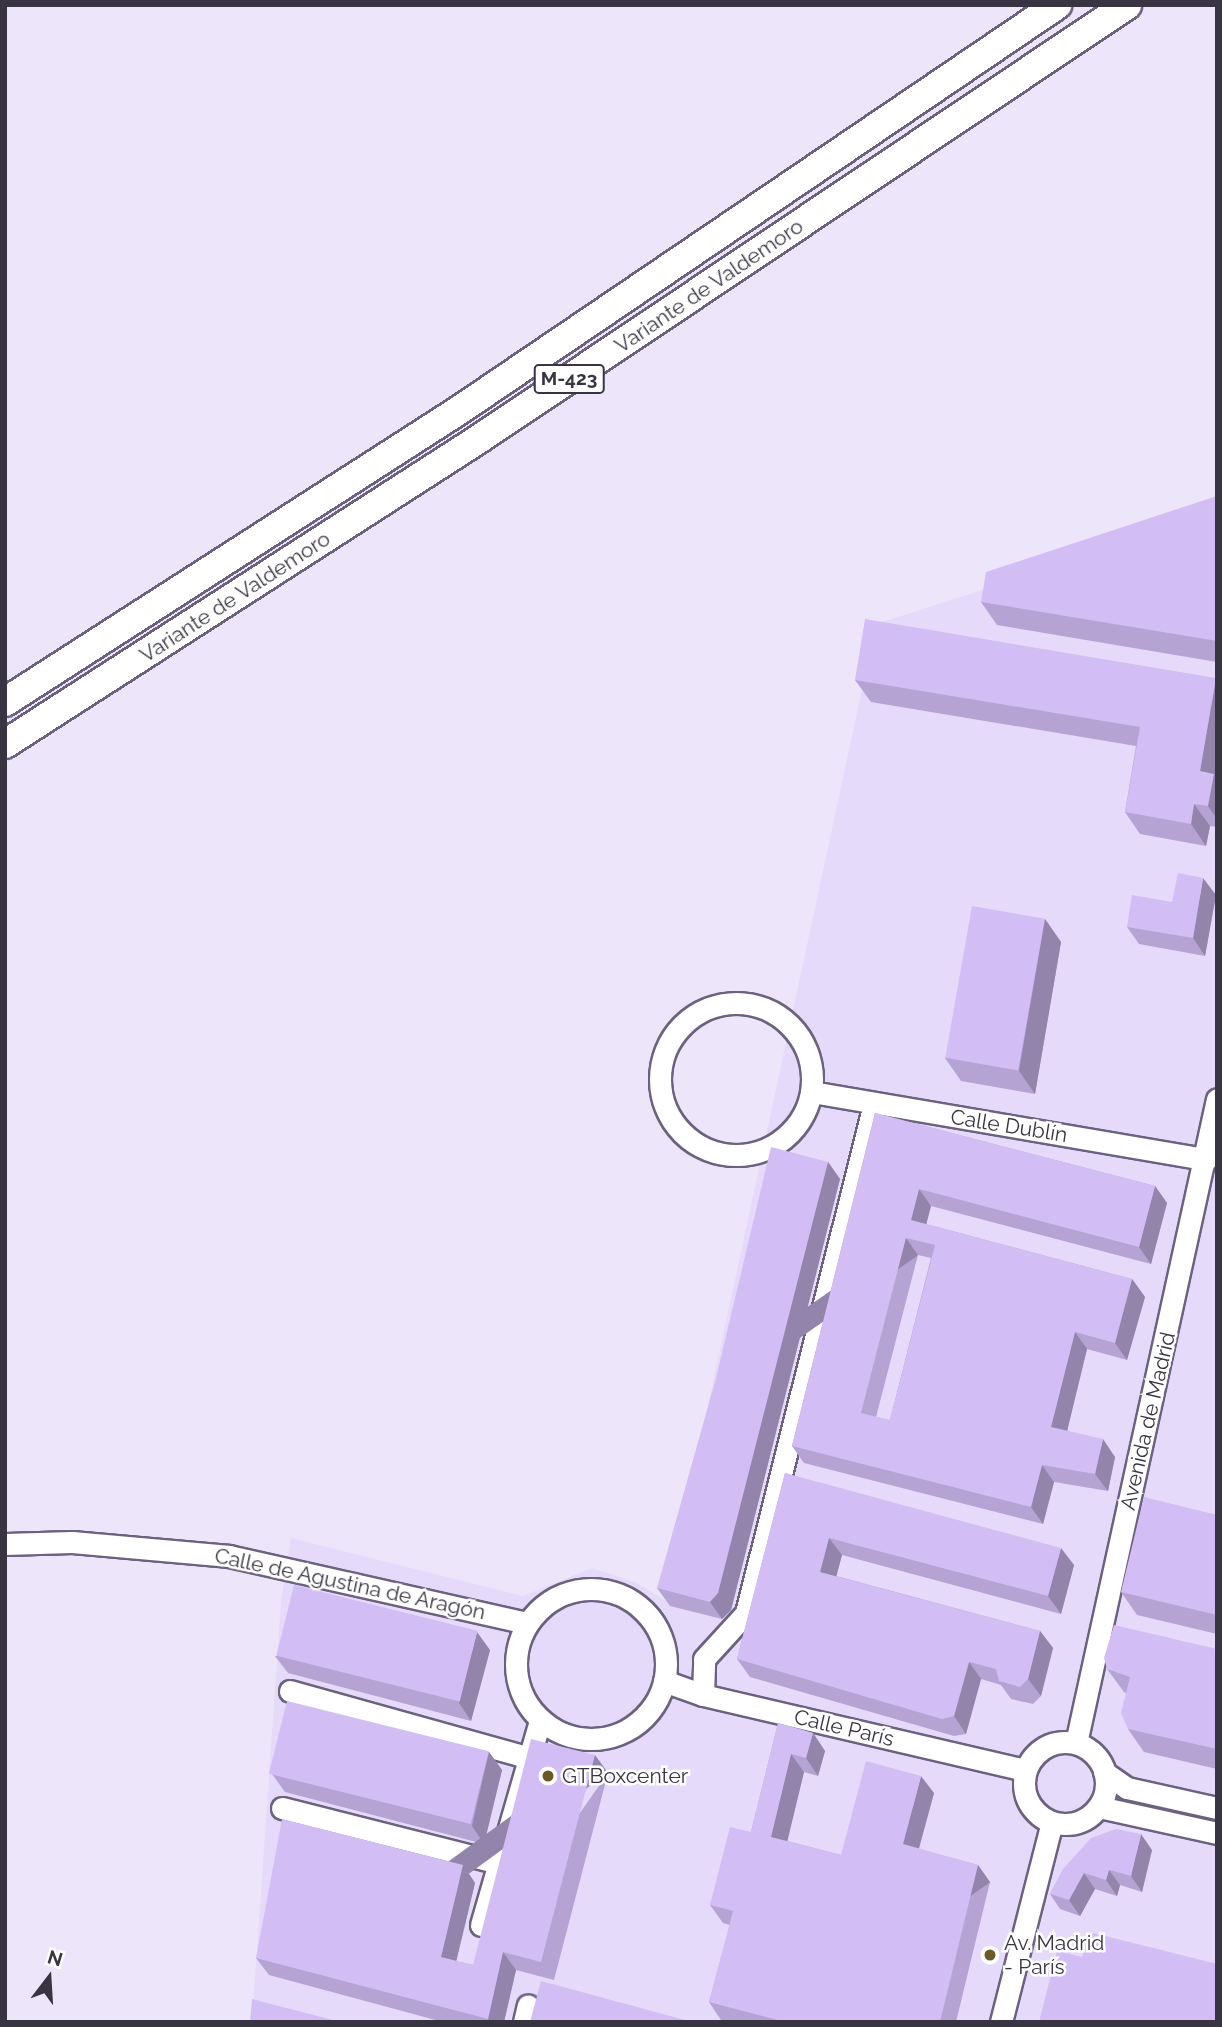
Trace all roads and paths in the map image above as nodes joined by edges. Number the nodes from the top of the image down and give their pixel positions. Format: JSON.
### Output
{"nodes":[{"id":1,"x":1057,"y":5,"type":"edge"},
{"id":2,"x":1126,"y":5,"type":"edge"},
{"id":3,"x":5,"y":702,"type":"edge"},
{"id":4,"x":5,"y":744,"type":"edge"},
{"id":5,"x":812,"y":1092,"type":"junction"},
{"id":6,"x":1217,"y":1099,"type":"edge"},
{"id":7,"x":874,"y":1104,"type":"junction"},
{"id":8,"x":1206,"y":1159,"type":"junction"},
{"id":9,"x":1131,"y":1498,"type":"junction"},
{"id":10,"x":1155,"y":1503,"type":"edge"},
{"id":11,"x":5,"y":1544,"type":"edge"},
{"id":12,"x":527,"y":1623,"type":"junction"},
{"id":13,"x":1103,"y":1624,"type":"junction"},
{"id":14,"x":1128,"y":1630,"type":"edge"},
{"id":15,"x":664,"y":1681,"type":"junction"},
{"id":16,"x":290,"y":1691,"type":"dead end"},
{"id":17,"x":703,"y":1695,"type":"junction"},
{"id":18,"x":540,"y":1720,"type":"junction"},
{"id":19,"x":1076,"y":1743,"type":"junction"},
{"id":20,"x":526,"y":1757,"type":"junction"},
{"id":21,"x":1026,"y":1770,"type":"junction"},
{"id":22,"x":1104,"y":1772,"type":"junction"},
{"id":23,"x":1099,"y":1807,"type":"junction"},
{"id":24,"x":282,"y":1808,"type":"dead end"},
{"id":25,"x":1217,"y":1808,"type":"edge"},
{"id":26,"x":1052,"y":1822,"type":"junction"},
{"id":27,"x":1217,"y":1833,"type":"edge"},
{"id":28,"x":496,"y":1862,"type":"junction"},
{"id":29,"x":481,"y":1925,"type":"edge"},
{"id":30,"x":1001,"y":2022,"type":"edge"}],
"edges":[{"from":1,"to":3,"type":"main road","name":"Variante de Valdemoro","number":"M-423"},
{"from":2,"to":4,"type":"main road","name":"Variante de Valdemoro","number":"M-423"},
{"from":5,"to":5,"type":"street"},
{"from":5,"to":7,"type":"street","name":"Calle Dublín"},
{"from":6,"to":8,"type":"street","name":"Avenida de Madrid"},
{"from":7,"to":8,"type":"street","name":"Calle Dublín"},
{"from":7,"to":17,"type":"street"},
{"from":8,"to":9,"type":"street","name":"Avenida de Madrid"},
{"from":9,"to":10,"type":"street"},
{"from":9,"to":13,"type":"street","name":"Avenida de Madrid"},
{"from":11,"to":12,"type":"street","name":"Calle de Agustina de Aragón"},
{"from":12,"to":15,"type":"street"},
{"from":12,"to":18,"type":"street"},
{"from":13,"to":14,"type":"street"},
{"from":13,"to":19,"type":"street","name":"Avenida de Madrid"},
{"from":15,"to":17,"type":"street","name":"Calle París"},
{"from":15,"to":18,"type":"street"},
{"from":16,"to":20,"type":"street"},
{"from":17,"to":21,"type":"street","name":"Calle París"},
{"from":18,"to":20,"type":"street"},
{"from":19,"to":21,"type":"street"},
{"from":19,"to":22,"type":"street"},
{"from":20,"to":28,"type":"street"},
{"from":21,"to":26,"type":"street"},
{"from":22,"to":23,"type":"street"},
{"from":22,"to":25,"type":"street"},
{"from":23,"to":26,"type":"street"},
{"from":23,"to":27,"type":"street"},
{"from":24,"to":28,"type":"street"},
{"from":26,"to":30,"type":"street"},
{"from":28,"to":29,"type":"street"}]}
